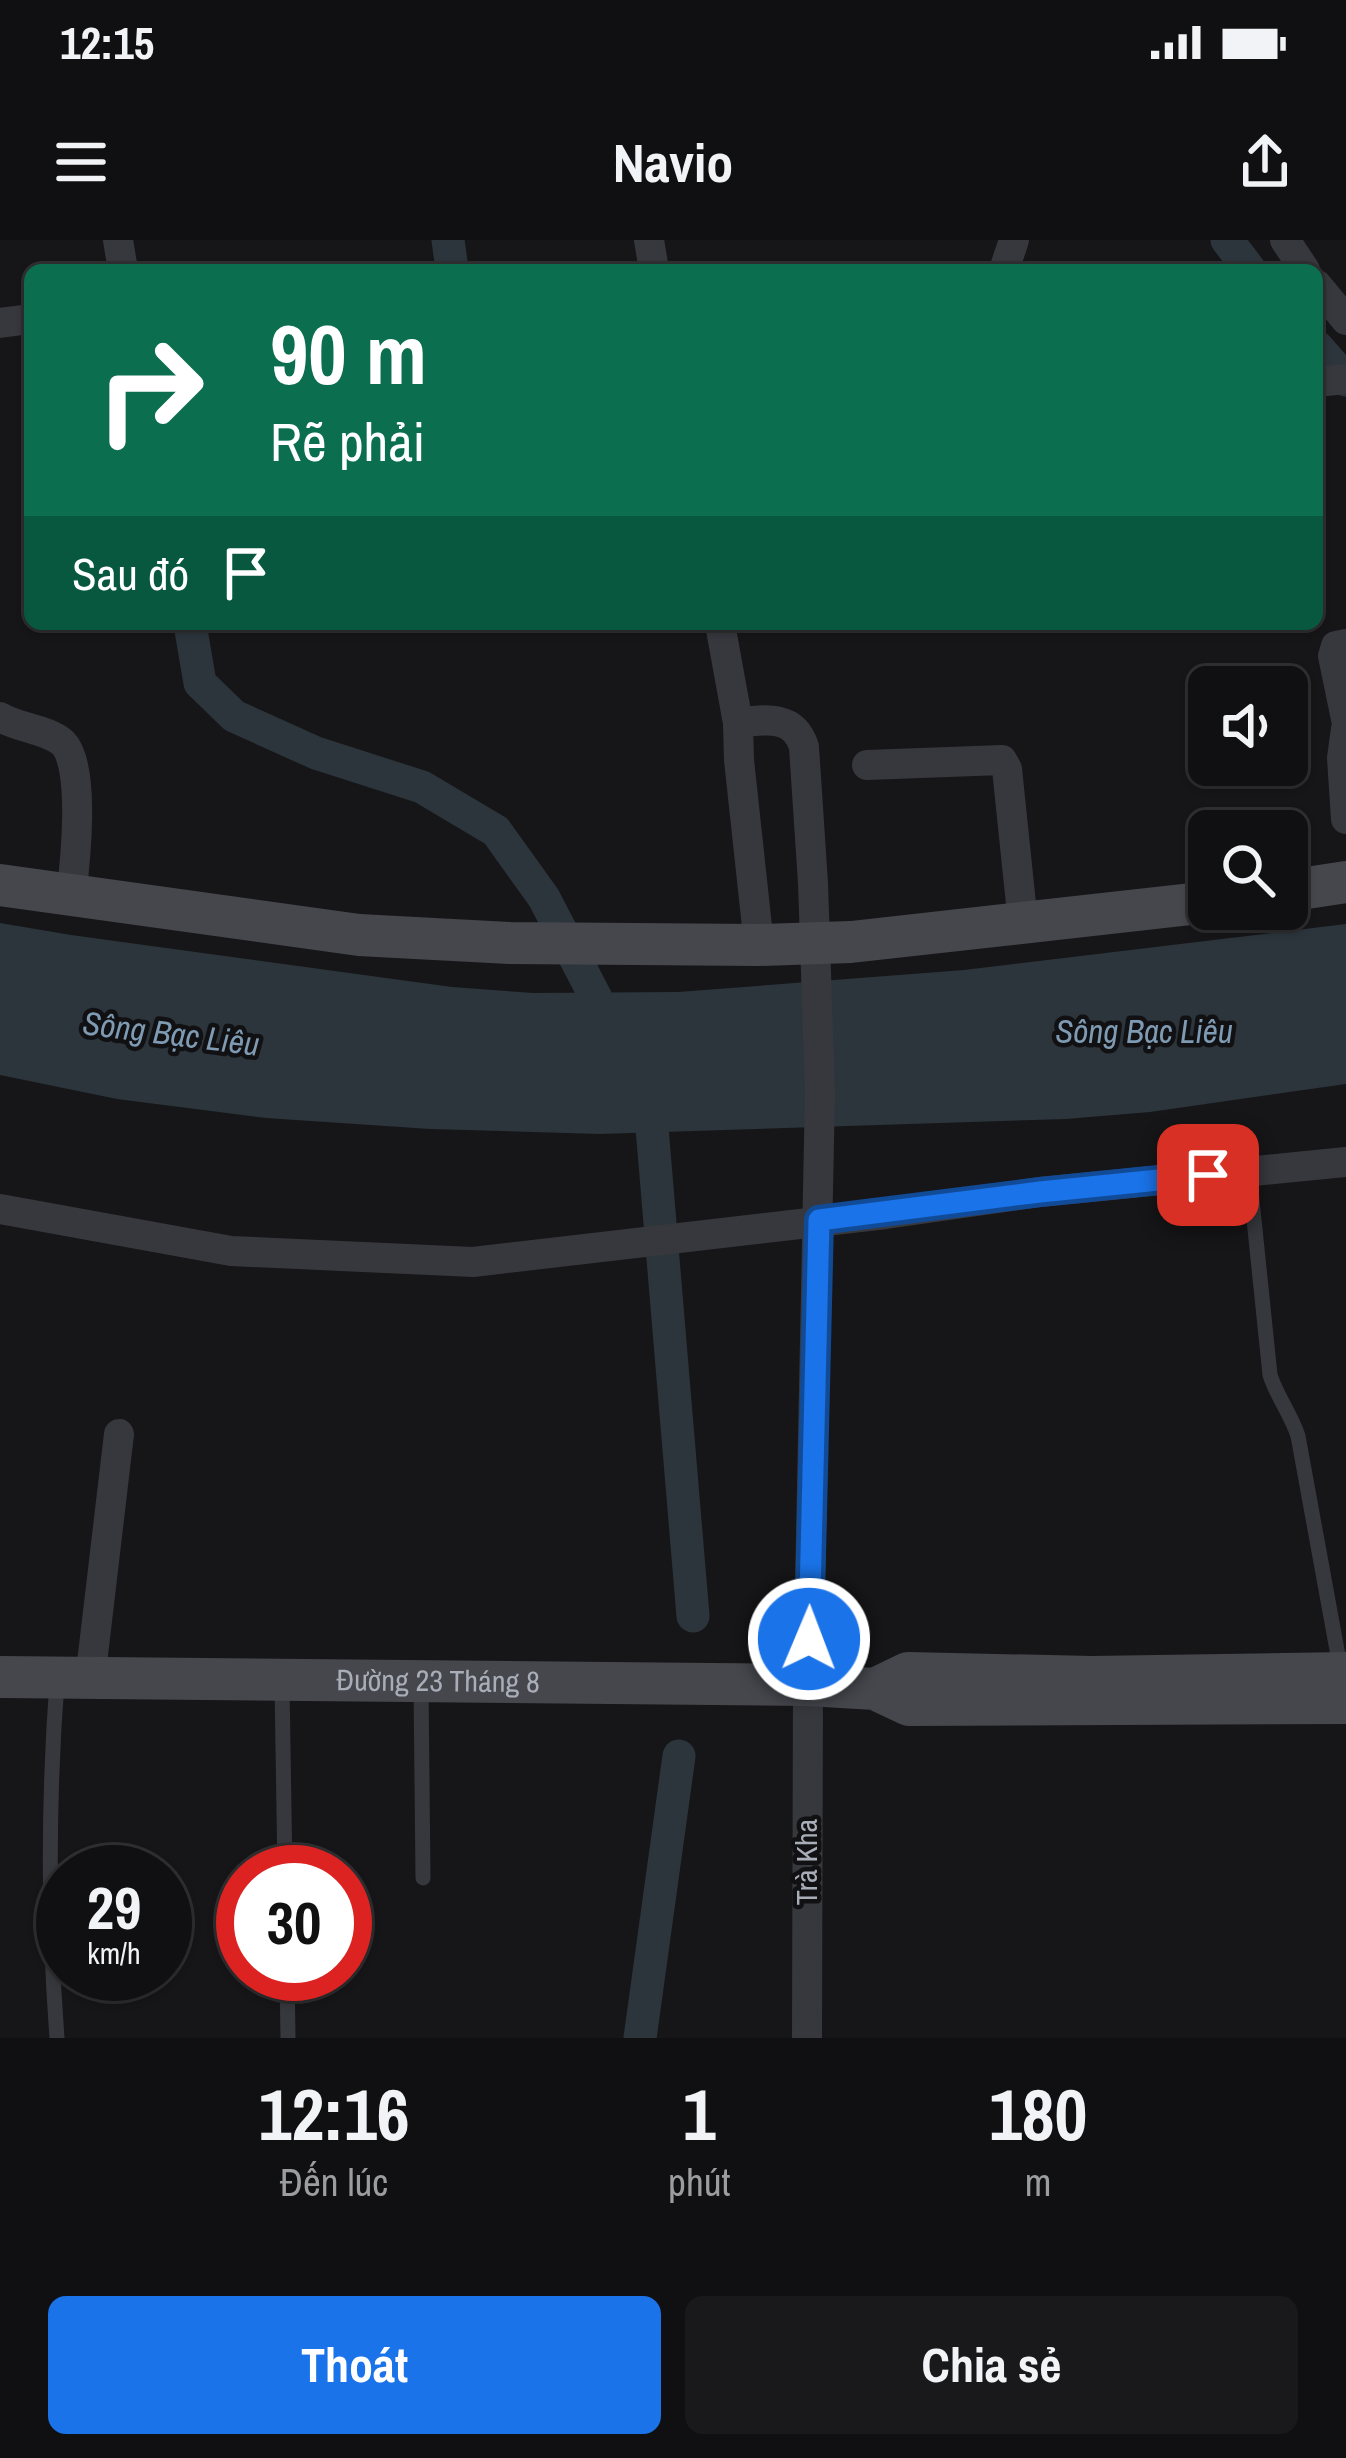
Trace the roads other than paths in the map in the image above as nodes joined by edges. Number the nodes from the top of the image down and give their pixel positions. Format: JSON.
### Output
{"nodes":[{"id":1,"x":721,"y":630,"type":"edge"},
{"id":2,"x":1346,"y":644,"type":"edge"},
{"id":3,"x":0,"y":717,"type":"edge"},
{"id":4,"x":1346,"y":719,"type":"edge"},
{"id":5,"x":738,"y":723,"type":"junction"},
{"id":6,"x":1346,"y":729,"type":"edge"},
{"id":7,"x":867,"y":765,"type":"dead end"},
{"id":8,"x":1346,"y":819,"type":"edge"},
{"id":9,"x":1346,"y":882,"type":"edge"},
{"id":10,"x":0,"y":885,"type":"edge"},
{"id":11,"x":1308,"y":888,"type":"edge"},
{"id":12,"x":71,"y":896,"type":"junction"},
{"id":13,"x":1188,"y":904,"type":"edge"},
{"id":14,"x":1023,"y":923,"type":"junction"},
{"id":15,"x":759,"y":945,"type":"junction"},
{"id":16,"x":1346,"y":1162,"type":"edge"},
{"id":17,"x":1249,"y":1171,"type":"junction"},
{"id":18,"x":0,"y":1209,"type":"edge"},
{"id":19,"x":819,"y":1212,"type":"junction"},
{"id":20,"x":118,"y":1433,"type":"dead end"},
{"id":21,"x":0,"y":1656,"type":"edge"},
{"id":22,"x":0,"y":1677,"type":"edge"},
{"id":23,"x":74,"y":1679,"type":"junction"},
{"id":24,"x":282,"y":1681,"type":"junction"},
{"id":25,"x":421,"y":1682,"type":"junction"},
{"id":26,"x":1344,"y":1683,"type":"edge"},
{"id":27,"x":808,"y":1685,"type":"junction"},
{"id":28,"x":285,"y":1845,"type":"edge"},
{"id":29,"x":424,"y":1877,"type":"dead end"},
{"id":30,"x":287,"y":2001,"type":"edge"},
{"id":31,"x":57,"y":2038,"type":"edge"},
{"id":32,"x":288,"y":2038,"type":"edge"},
{"id":33,"x":807,"y":2038,"type":"edge"}],
"edges":[{"from":1,"to":5,"type":"street"},
{"from":2,"to":4,"type":"street"},
{"from":3,"to":12,"type":"street"},
{"from":5,"to":15,"type":"street"},
{"from":5,"to":19,"type":"street","name":"Trà Kha"},
{"from":6,"to":8,"type":"street"},
{"from":7,"to":14,"type":"street"},
{"from":9,"to":11,"type":"main road"},
{"from":10,"to":12,"type":"main road"},
{"from":12,"to":15,"type":"main road"},
{"from":13,"to":14,"type":"main road"},
{"from":14,"to":15,"type":"main road"},
{"from":16,"to":17,"type":"street"},
{"from":17,"to":19,"type":"street"},
{"from":17,"to":26,"type":"lane"},
{"from":18,"to":19,"type":"street"},
{"from":19,"to":27,"type":"street","name":"Trà Kha"},
{"from":20,"to":23,"type":"street"},
{"from":21,"to":23,"type":"main road"},
{"from":22,"to":23,"type":"main road","name":"Đường 23 Tháng 8"},
{"from":23,"to":24,"type":"main road","name":"Đường 23 Tháng 8"},
{"from":23,"to":31,"type":"lane"},
{"from":24,"to":25,"type":"main road","name":"Đường 23 Tháng 8"},
{"from":24,"to":28,"type":"lane"},
{"from":25,"to":27,"type":"main road","name":"Đường 23 Tháng 8"},
{"from":25,"to":29,"type":"lane"},
{"from":26,"to":27,"type":"main road","name":"Đường 23 Tháng 8"},
{"from":27,"to":33,"type":"street","name":"Trà Kha"},
{"from":30,"to":32,"type":"lane"}]}
